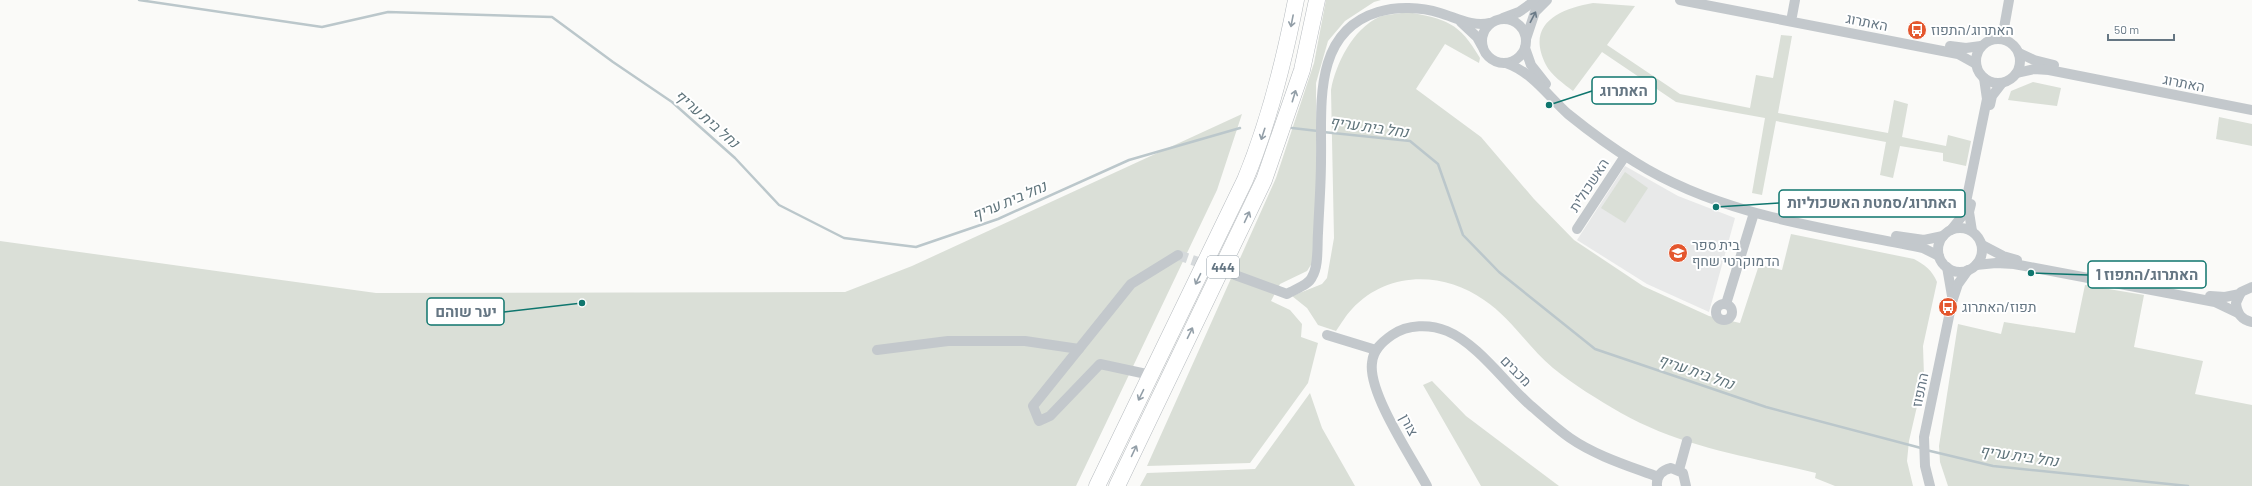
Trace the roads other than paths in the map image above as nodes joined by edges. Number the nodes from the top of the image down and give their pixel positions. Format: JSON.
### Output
{"nodes":[{"id":1,"x":1296,"y":0,"type":"edge"},
{"id":2,"x":1317,"y":0,"type":"edge"},
{"id":3,"x":1536,"y":0,"type":"edge"},
{"id":4,"x":1547,"y":0,"type":"edge"},
{"id":5,"x":1680,"y":0,"type":"edge"},
{"id":6,"x":1710,"y":0,"type":"edge"},
{"id":7,"x":1795,"y":0,"type":"edge"},
{"id":8,"x":2009,"y":0,"type":"edge"},
{"id":9,"x":1792,"y":16,"type":"junction"},
{"id":10,"x":1502,"y":19,"type":"junction"},
{"id":11,"x":1460,"y":21,"type":"junction"},
{"id":12,"x":1490,"y":23,"type":"junction"},
{"id":13,"x":2002,"y":39,"type":"junction"},
{"id":14,"x":1525,"y":43,"type":"junction"},
{"id":15,"x":1482,"y":46,"type":"junction"},
{"id":16,"x":1982,"y":46,"type":"junction"},
{"id":17,"x":2019,"y":53,"type":"junction"},
{"id":18,"x":1506,"y":63,"type":"junction"},
{"id":19,"x":1976,"y":64,"type":"junction"},
{"id":20,"x":2017,"y":73,"type":"junction"},
{"id":21,"x":1984,"y":78,"type":"junction"},
{"id":22,"x":2002,"y":83,"type":"junction"},
{"id":23,"x":2252,"y":104,"type":"edge"},
{"id":24,"x":2252,"y":110,"type":"edge"},
{"id":25,"x":1625,"y":156,"type":"junction"},
{"id":26,"x":1754,"y":213,"type":"junction"},
{"id":27,"x":1577,"y":229,"type":"dead end"},
{"id":28,"x":1972,"y":231,"type":"junction"},
{"id":29,"x":1947,"y":233,"type":"junction"},
{"id":30,"x":1982,"y":245,"type":"junction"},
{"id":31,"x":1178,"y":255,"type":"dead end"},
{"id":32,"x":1939,"y":256,"type":"junction"},
{"id":33,"x":1947,"y":267,"type":"junction"},
{"id":34,"x":1972,"y":268,"type":"junction"},
{"id":35,"x":1235,"y":275,"type":"tunnel mouth"},
{"id":36,"x":2248,"y":288,"type":"edge"},
{"id":37,"x":1952,"y":302,"type":"junction"},
{"id":38,"x":1726,"y":304,"type":"dead end"},
{"id":39,"x":2238,"y":312,"type":"junction"},
{"id":40,"x":2252,"y":322,"type":"edge"},
{"id":41,"x":1327,"y":335,"type":"dead end"},
{"id":42,"x":1079,"y":349,"type":"junction"},
{"id":43,"x":878,"y":350,"type":"dead end"},
{"id":44,"x":1376,"y":350,"type":"junction"},
{"id":45,"x":1151,"y":375,"type":"junction"},
{"id":46,"x":1688,"y":441,"type":"dead end"},
{"id":47,"x":1679,"y":470,"type":"junction"},
{"id":48,"x":1658,"y":482,"type":"edge"},
{"id":49,"x":1929,"y":484,"type":"edge"},
{"id":50,"x":1097,"y":486,"type":"edge"},
{"id":51,"x":1117,"y":486,"type":"edge"},
{"id":52,"x":1427,"y":486,"type":"edge"},
{"id":53,"x":1686,"y":486,"type":"edge"}],
"edges":[{"from":1,"to":45,"type":"main road","number":"444","one_way":true},
{"from":51,"to":2,"type":"main road","number":"444","one_way":true},
{"from":3,"to":10,"type":"street"},
{"from":14,"to":4,"type":"street","one_way":true},
{"from":5,"to":19,"type":"street","name":"האתרוג"},
{"from":6,"to":9,"type":"street","name":"האתרוג"},
{"from":7,"to":9,"type":"street"},
{"from":8,"to":13,"type":"street"},
{"from":9,"to":16,"type":"street","name":"האתרוג"},
{"from":10,"to":12,"type":"street"},
{"from":10,"to":14,"type":"street"},
{"from":11,"to":12,"type":"street"},
{"from":11,"to":15,"type":"street"},
{"from":11,"to":35,"type":"street"},
{"from":12,"to":15,"type":"street"},
{"from":13,"to":16,"type":"street"},
{"from":13,"to":17,"type":"street"},
{"from":14,"to":18,"type":"street"},
{"from":14,"to":29,"type":"street"},
{"from":15,"to":18,"type":"street"},
{"from":16,"to":19,"type":"street"},
{"from":17,"to":20,"type":"street"},
{"from":17,"to":23,"type":"street","name":"האתרוג"},
{"from":18,"to":25,"type":"street"},
{"from":19,"to":21,"type":"street"},
{"from":20,"to":22,"type":"street"},
{"from":20,"to":24,"type":"street","name":"האתרוג"},
{"from":21,"to":22,"type":"street"},
{"from":21,"to":29,"type":"street"},
{"from":22,"to":28,"type":"street"},
{"from":25,"to":26,"type":"street"},
{"from":25,"to":27,"type":"street","name":"האשכולית"},
{"from":26,"to":32,"type":"street"},
{"from":26,"to":38,"type":"street"},
{"from":28,"to":29,"type":"street"},
{"from":28,"to":30,"type":"street"},
{"from":29,"to":32,"type":"street"},
{"from":30,"to":34,"type":"street"},
{"from":30,"to":36,"type":"street"},
{"from":31,"to":42,"type":"street"},
{"from":32,"to":33,"type":"street"},
{"from":33,"to":34,"type":"street"},
{"from":33,"to":37,"type":"street","name":"התפוז"},
{"from":34,"to":37,"type":"street","name":"התפוז"},
{"from":34,"to":39,"type":"street"},
{"from":36,"to":39,"type":"street"},
{"from":37,"to":49,"type":"street","name":"התפוז"},
{"from":39,"to":40,"type":"street"},
{"from":41,"to":44,"type":"street"},
{"from":42,"to":43,"type":"street"},
{"from":42,"to":45,"type":"street"},
{"from":44,"to":48,"type":"street","name":"מכבים"},
{"from":44,"to":52,"type":"street","name":"צורן"},
{"from":45,"to":50,"type":"main road","number":"444","one_way":true},
{"from":46,"to":47,"type":"street"},
{"from":47,"to":48,"type":"street"},
{"from":47,"to":53,"type":"street"}]}
